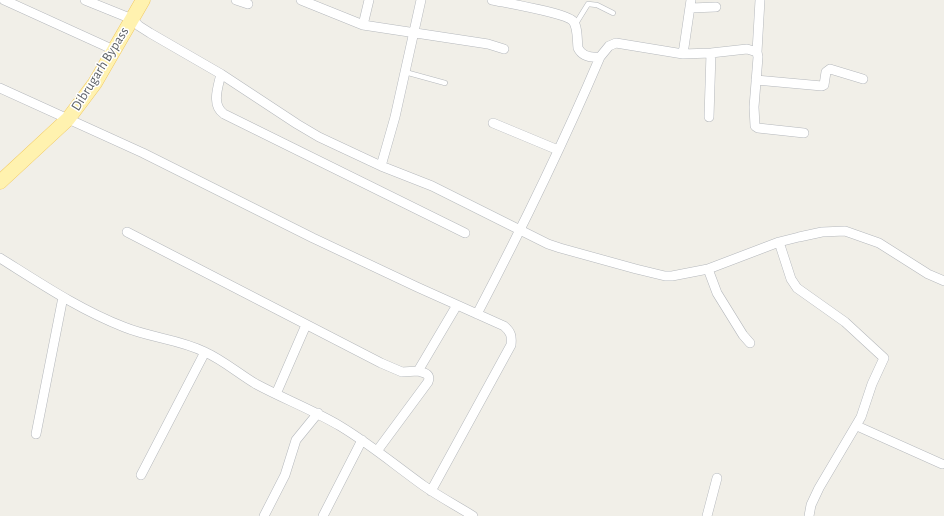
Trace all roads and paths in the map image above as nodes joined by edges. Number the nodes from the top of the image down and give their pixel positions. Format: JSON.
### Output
{"nodes":[{"id":1,"x":4,"y":0,"type":"edge"},
{"id":2,"x":85,"y":0,"type":"edge"},
{"id":3,"x":143,"y":0,"type":"edge"},
{"id":4,"x":236,"y":0,"type":"edge"},
{"id":5,"x":301,"y":0,"type":"edge"},
{"id":6,"x":369,"y":0,"type":"edge"},
{"id":7,"x":421,"y":0,"type":"edge"},
{"id":8,"x":492,"y":0,"type":"edge"},
{"id":9,"x":760,"y":0,"type":"edge"},
{"id":10,"x":248,"y":4,"type":"dead end"},
{"id":11,"x":691,"y":4,"type":"edge"},
{"id":12,"x":716,"y":6,"type":"dead end"},
{"id":13,"x":613,"y":13,"type":"dead end"},
{"id":14,"x":132,"y":19,"type":"junction"},
{"id":15,"x":363,"y":25,"type":"junction"},
{"id":16,"x":575,"y":25,"type":"junction"},
{"id":17,"x":414,"y":33,"type":"junction"},
{"id":18,"x":504,"y":49,"type":"dead end"},
{"id":19,"x":114,"y":50,"type":"junction"},
{"id":20,"x":757,"y":52,"type":"junction"},
{"id":21,"x":711,"y":53,"type":"junction"},
{"id":22,"x":684,"y":54,"type":"junction"},
{"id":23,"x":600,"y":57,"type":"junction"},
{"id":24,"x":405,"y":72,"type":"junction"},
{"id":25,"x":221,"y":74,"type":"junction"},
{"id":26,"x":862,"y":79,"type":"dead end"},
{"id":27,"x":756,"y":80,"type":"junction"},
{"id":28,"x":445,"y":83,"type":"dead end"},
{"id":29,"x":0,"y":88,"type":"edge"},
{"id":30,"x":709,"y":117,"type":"dead end"},
{"id":31,"x":68,"y":119,"type":"junction"},
{"id":32,"x":493,"y":123,"type":"dead end"},
{"id":33,"x":804,"y":133,"type":"dead end"},
{"id":34,"x":558,"y":150,"type":"junction"},
{"id":35,"x":381,"y":166,"type":"junction"},
{"id":36,"x":2,"y":177,"type":"edge"},
{"id":37,"x":521,"y":230,"type":"junction"},
{"id":38,"x":127,"y":232,"type":"dead end"},
{"id":39,"x":466,"y":233,"type":"dead end"},
{"id":40,"x":779,"y":242,"type":"junction"},
{"id":41,"x":0,"y":258,"type":"edge"},
{"id":42,"x":708,"y":269,"type":"junction"},
{"id":43,"x":944,"y":281,"type":"edge"},
{"id":44,"x":63,"y":297,"type":"junction"},
{"id":45,"x":457,"y":305,"type":"junction"},
{"id":46,"x":477,"y":314,"type":"junction"},
{"id":47,"x":306,"y":326,"type":"junction"},
{"id":48,"x":750,"y":343,"type":"dead end"},
{"id":49,"x":205,"y":352,"type":"junction"},
{"id":50,"x":418,"y":371,"type":"junction"},
{"id":51,"x":276,"y":394,"type":"junction"},
{"id":52,"x":318,"y":413,"type":"junction"},
{"id":53,"x":857,"y":426,"type":"junction"},
{"id":54,"x":36,"y":434,"type":"dead end"},
{"id":55,"x":362,"y":440,"type":"junction"},
{"id":56,"x":377,"y":451,"type":"junction"},
{"id":57,"x":942,"y":464,"type":"dead end"},
{"id":58,"x":141,"y":476,"type":"dead end"},
{"id":59,"x":717,"y":478,"type":"dead end"},
{"id":60,"x":431,"y":491,"type":"junction"},
{"id":61,"x":264,"y":516,"type":"edge"},
{"id":62,"x":323,"y":516,"type":"edge"},
{"id":63,"x":473,"y":516,"type":"edge"},
{"id":64,"x":707,"y":516,"type":"edge"},
{"id":65,"x":808,"y":516,"type":"edge"}],
"edges":[{"from":1,"to":19,"type":"street"},
{"from":2,"to":14,"type":"street"},
{"from":3,"to":14,"type":"main road","name":"Dibrugarh Bypass"},
{"from":4,"to":10,"type":"street"},
{"from":5,"to":15,"type":"street"},
{"from":6,"to":15,"type":"street"},
{"from":7,"to":17,"type":"street"},
{"from":8,"to":16,"type":"street"},
{"from":9,"to":20,"type":"street"},
{"from":11,"to":12,"type":"street"},
{"from":11,"to":22,"type":"street"},
{"from":13,"to":16,"type":"lane"},
{"from":14,"to":19,"type":"main road","name":"Dibrugarh Bypass"},
{"from":14,"to":25,"type":"street"},
{"from":15,"to":17,"type":"street"},
{"from":16,"to":23,"type":"street"},
{"from":17,"to":18,"type":"street"},
{"from":17,"to":24,"type":"street"},
{"from":19,"to":31,"type":"main road","name":"Dibrugarh Bypass"},
{"from":20,"to":21,"type":"street"},
{"from":20,"to":27,"type":"street"},
{"from":21,"to":22,"type":"street"},
{"from":21,"to":30,"type":"street"},
{"from":22,"to":23,"type":"street"},
{"from":23,"to":34,"type":"street"},
{"from":24,"to":28,"type":"lane"},
{"from":24,"to":35,"type":"street"},
{"from":25,"to":35,"type":"street"},
{"from":25,"to":39,"type":"street"},
{"from":26,"to":27,"type":"street"},
{"from":27,"to":33,"type":"street"},
{"from":29,"to":31,"type":"street"},
{"from":31,"to":36,"type":"main road","name":"Dibrugarh Bypass"},
{"from":31,"to":45,"type":"street"},
{"from":32,"to":34,"type":"street"},
{"from":34,"to":37,"type":"street"},
{"from":35,"to":37,"type":"street"},
{"from":37,"to":42,"type":"street"},
{"from":37,"to":46,"type":"street"},
{"from":38,"to":47,"type":"street"},
{"from":40,"to":42,"type":"street"},
{"from":40,"to":43,"type":"street"},
{"from":40,"to":53,"type":"street"},
{"from":41,"to":44,"type":"street"},
{"from":42,"to":48,"type":"street"},
{"from":44,"to":49,"type":"street"},
{"from":44,"to":54,"type":"street"},
{"from":45,"to":46,"type":"street"},
{"from":45,"to":50,"type":"street"},
{"from":46,"to":60,"type":"street"},
{"from":47,"to":50,"type":"street"},
{"from":47,"to":51,"type":"street"},
{"from":49,"to":51,"type":"street"},
{"from":49,"to":58,"type":"street"},
{"from":50,"to":56,"type":"street"},
{"from":51,"to":52,"type":"street"},
{"from":52,"to":55,"type":"street"},
{"from":52,"to":61,"type":"street"},
{"from":53,"to":57,"type":"street"},
{"from":53,"to":65,"type":"street"},
{"from":55,"to":56,"type":"street"},
{"from":55,"to":62,"type":"street"},
{"from":56,"to":60,"type":"street"},
{"from":59,"to":64,"type":"street"},
{"from":60,"to":63,"type":"street"}]}
